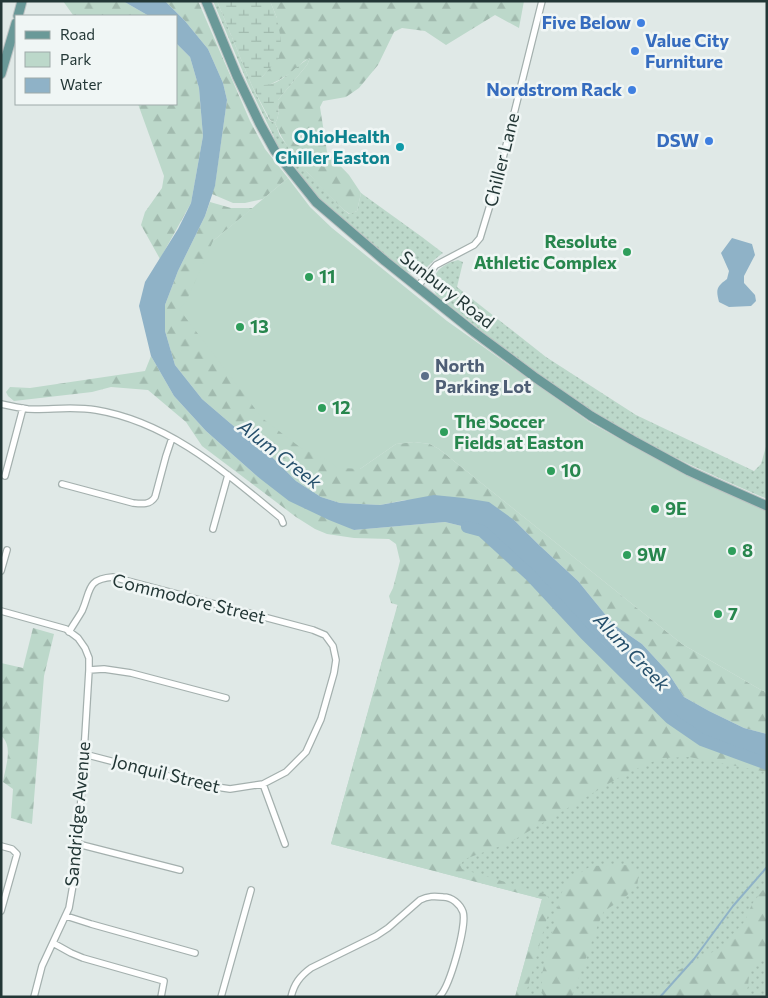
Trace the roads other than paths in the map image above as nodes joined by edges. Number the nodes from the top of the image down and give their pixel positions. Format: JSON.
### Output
{"nodes":[{"id":1,"x":22,"y":1,"type":"edge"},
{"id":2,"x":206,"y":1,"type":"edge"},
{"id":3,"x":542,"y":1,"type":"edge"},
{"id":4,"x":18,"y":15,"type":"edge"},
{"id":5,"x":15,"y":26,"type":"edge"},
{"id":6,"x":1,"y":74,"type":"edge"},
{"id":7,"x":417,"y":287,"type":"junction"},
{"id":8,"x":1,"y":404,"type":"edge"},
{"id":9,"x":23,"y":408,"type":"junction"},
{"id":10,"x":172,"y":438,"type":"junction"},
{"id":11,"x":228,"y":475,"type":"junction"},
{"id":12,"x":5,"y":476,"type":"dead end"},
{"id":13,"x":62,"y":484,"type":"dead end"},
{"id":14,"x":767,"y":506,"type":"edge"},
{"id":15,"x":283,"y":523,"type":"dead end"},
{"id":16,"x":213,"y":530,"type":"dead end"},
{"id":17,"x":7,"y":550,"type":"dead end"},
{"id":18,"x":1,"y":571,"type":"edge"},
{"id":19,"x":1,"y":611,"type":"edge"},
{"id":20,"x":69,"y":632,"type":"junction"},
{"id":21,"x":333,"y":646,"type":"joint"},
{"id":22,"x":89,"y":670,"type":"junction"},
{"id":23,"x":226,"y":698,"type":"dead end"},
{"id":24,"x":84,"y":754,"type":"junction"},
{"id":25,"x":263,"y":784,"type":"junction"},
{"id":26,"x":78,"y":844,"type":"junction"},
{"id":27,"x":285,"y":844,"type":"dead end"},
{"id":28,"x":1,"y":846,"type":"edge"},
{"id":29,"x":180,"y":870,"type":"dead end"},
{"id":30,"x":251,"y":890,"type":"dead end"},
{"id":31,"x":1,"y":911,"type":"edge"},
{"id":32,"x":66,"y":916,"type":"junction"},
{"id":33,"x":53,"y":943,"type":"junction"},
{"id":34,"x":195,"y":954,"type":"dead end"},
{"id":35,"x":34,"y":997,"type":"edge"},
{"id":36,"x":161,"y":997,"type":"edge"},
{"id":37,"x":222,"y":997,"type":"edge"},
{"id":38,"x":291,"y":997,"type":"edge"},
{"id":39,"x":439,"y":997,"type":"edge"}],
"edges":[{"from":1,"to":4,"type":"main road"},
{"from":2,"to":7,"type":"main road","name":"Sunbury Road"},
{"from":3,"to":7,"type":"street","name":"Chiller Lane"},
{"from":5,"to":6,"type":"main road"},
{"from":7,"to":14,"type":"main road","name":"Sunbury Road"},
{"from":8,"to":9,"type":"street"},
{"from":9,"to":10,"type":"street"},
{"from":9,"to":12,"type":"street"},
{"from":10,"to":11,"type":"street"},
{"from":10,"to":13,"type":"street"},
{"from":11,"to":15,"type":"street"},
{"from":11,"to":16,"type":"street"},
{"from":17,"to":18,"type":"street"},
{"from":19,"to":20,"type":"street"},
{"from":20,"to":21,"type":"street","name":"Commodore Street"},
{"from":20,"to":22,"type":"street","name":"Sandridge Avenue"},
{"from":21,"to":25,"type":"street","name":"Jonquil Street"},
{"from":22,"to":23,"type":"street"},
{"from":22,"to":24,"type":"street","name":"Sandridge Avenue"},
{"from":24,"to":25,"type":"street","name":"Jonquil Street"},
{"from":24,"to":26,"type":"street","name":"Sandridge Avenue"},
{"from":25,"to":27,"type":"street"},
{"from":26,"to":29,"type":"street"},
{"from":26,"to":32,"type":"street","name":"Sandridge Avenue"},
{"from":28,"to":31,"type":"street"},
{"from":30,"to":37,"type":"street"},
{"from":32,"to":33,"type":"street","name":"Sandridge Avenue"},
{"from":32,"to":34,"type":"street"},
{"from":33,"to":35,"type":"street","name":"Sandridge Avenue"},
{"from":33,"to":36,"type":"street"},
{"from":38,"to":39,"type":"street"}]}
